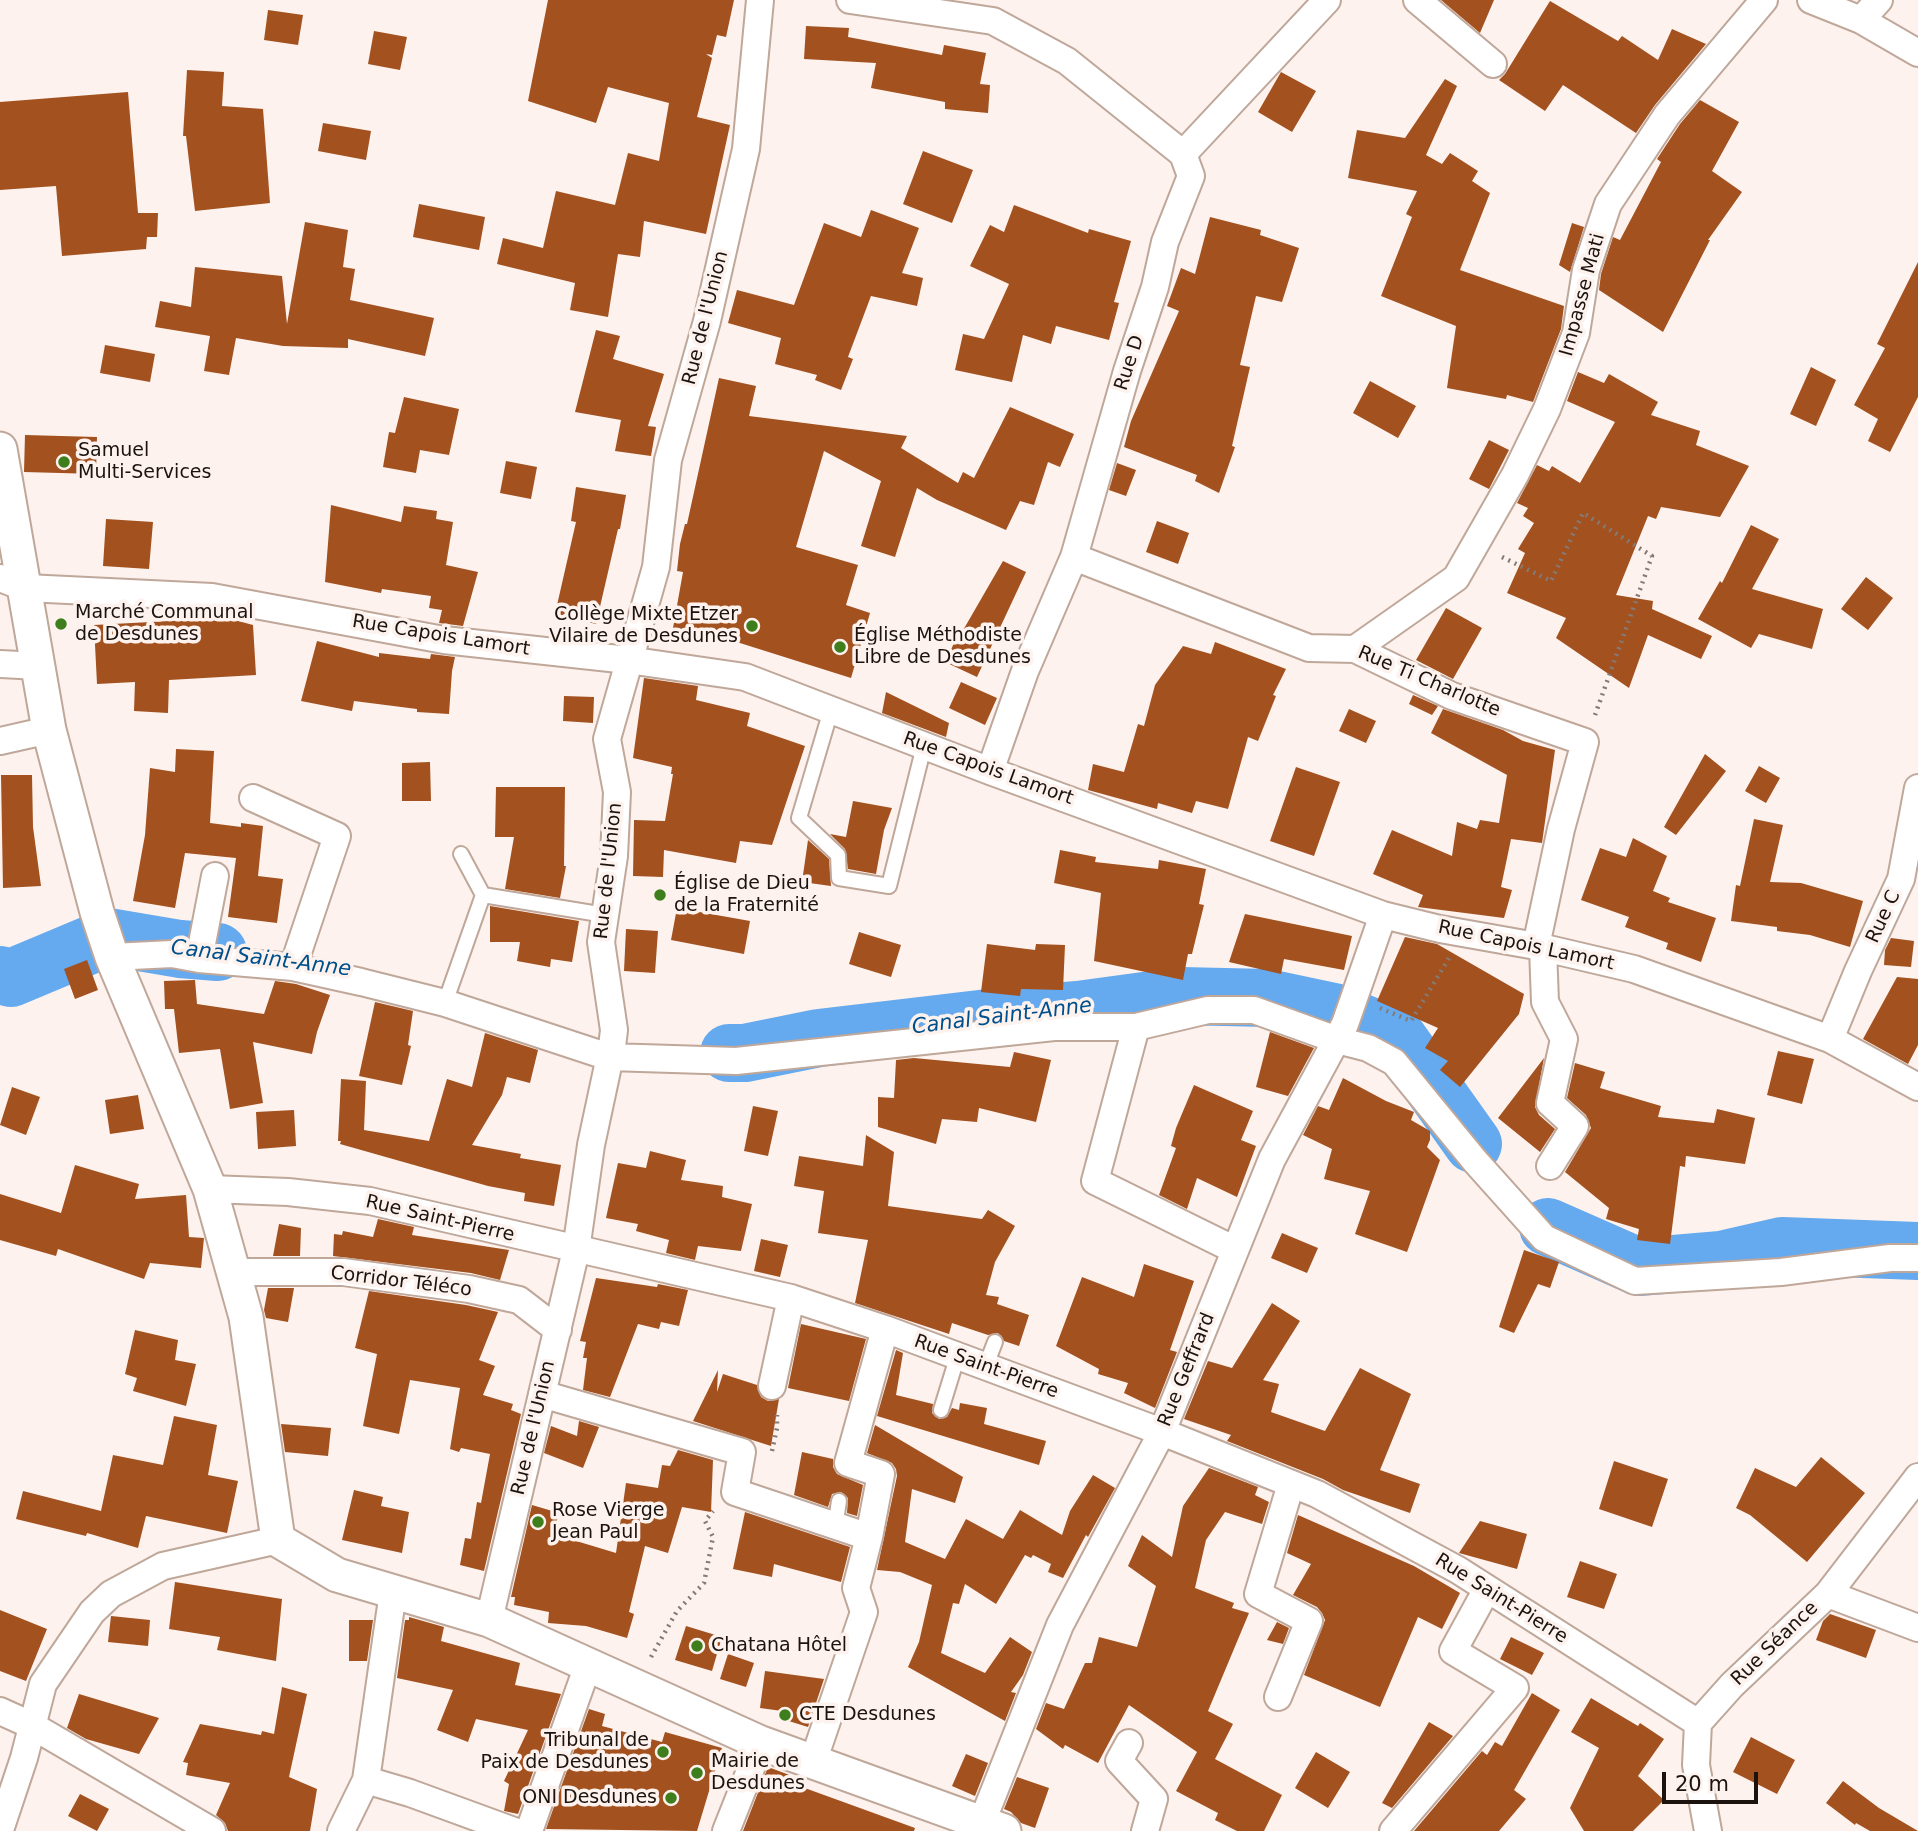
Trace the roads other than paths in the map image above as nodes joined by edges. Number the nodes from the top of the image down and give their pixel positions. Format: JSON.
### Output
{"nodes":[{"id":1,"x":760,"y":0,"type":"edge"},
{"id":2,"x":850,"y":0,"type":"edge"},
{"id":3,"x":1327,"y":0,"type":"edge"},
{"id":4,"x":1417,"y":0,"type":"edge"},
{"id":5,"x":1764,"y":0,"type":"edge"},
{"id":6,"x":1811,"y":0,"type":"edge"},
{"id":7,"x":1879,"y":0,"type":"edge"},
{"id":8,"x":947,"y":8,"type":"edge"},
{"id":9,"x":1861,"y":20,"type":"junction"},
{"id":10,"x":1918,"y":54,"type":"edge"},
{"id":11,"x":1493,"y":64,"type":"dead end"},
{"id":12,"x":1183,"y":154,"type":"junction"},
{"id":13,"x":0,"y":449,"type":"edge"},
{"id":14,"x":1074,"y":558,"type":"junction"},
{"id":15,"x":13,"y":583,"type":"edge"},
{"id":16,"x":1356,"y":649,"type":"junction"},
{"id":17,"x":628,"y":660,"type":"junction"},
{"id":18,"x":0,"y":664,"type":"edge"},
{"id":19,"x":39,"y":666,"type":"junction"},
{"id":20,"x":831,"y":710,"type":"junction"},
{"id":21,"x":50,"y":730,"type":"junction"},
{"id":22,"x":0,"y":741,"type":"edge"},
{"id":23,"x":924,"y":746,"type":"junction"},
{"id":24,"x":990,"y":771,"type":"junction"},
{"id":25,"x":1918,"y":788,"type":"edge"},
{"id":26,"x":253,"y":798,"type":"dead end"},
{"id":27,"x":461,"y":854,"type":"dead end"},
{"id":28,"x":215,"y":876,"type":"dead end"},
{"id":29,"x":483,"y":895,"type":"junction"},
{"id":30,"x":605,"y":915,"type":"junction"},
{"id":31,"x":1383,"y":915,"type":"junction"},
{"id":32,"x":1539,"y":947,"type":"junction"},
{"id":33,"x":111,"y":951,"type":"junction"},
{"id":34,"x":199,"y":959,"type":"junction"},
{"id":35,"x":293,"y":967,"type":"junction"},
{"id":36,"x":445,"y":1003,"type":"junction"},
{"id":37,"x":1347,"y":1019,"type":"junction"},
{"id":38,"x":1136,"y":1027,"type":"junction"},
{"id":39,"x":1830,"y":1039,"type":"junction"},
{"id":40,"x":611,"y":1045,"type":"junction"},
{"id":41,"x":1918,"y":1087,"type":"edge"},
{"id":42,"x":1550,"y":1166,"type":"dead end"},
{"id":43,"x":210,"y":1189,"type":"junction"},
{"id":44,"x":576,"y":1250,"type":"junction"},
{"id":45,"x":1235,"y":1250,"type":"junction"},
{"id":46,"x":1918,"y":1258,"type":"edge"},
{"id":47,"x":234,"y":1272,"type":"junction"},
{"id":48,"x":791,"y":1298,"type":"junction"},
{"id":49,"x":885,"y":1329,"type":"junction"},
{"id":50,"x":558,"y":1330,"type":"junction"},
{"id":51,"x":995,"y":1342,"type":"dead end"},
{"id":52,"x":957,"y":1358,"type":"junction"},
{"id":53,"x":985,"y":1368,"type":"junction"},
{"id":54,"x":772,"y":1387,"type":"road end"},
{"id":55,"x":542,"y":1394,"type":"junction"},
{"id":56,"x":940,"y":1410,"type":"dead end"},
{"id":57,"x":1162,"y":1432,"type":"junction"},
{"id":58,"x":1918,"y":1477,"type":"edge"},
{"id":59,"x":1291,"y":1484,"type":"junction"},
{"id":60,"x":869,"y":1537,"type":"junction"},
{"id":61,"x":278,"y":1540,"type":"junction"},
{"id":62,"x":1487,"y":1589,"type":"junction"},
{"id":63,"x":393,"y":1592,"type":"junction"},
{"id":64,"x":1828,"y":1594,"type":"junction"},
{"id":65,"x":489,"y":1620,"type":"junction"},
{"id":66,"x":1918,"y":1628,"type":"edge"},
{"id":67,"x":588,"y":1665,"type":"junction"},
{"id":68,"x":1278,"y":1697,"type":"dead end"},
{"id":69,"x":0,"y":1712,"type":"edge"},
{"id":70,"x":1698,"y":1723,"type":"junction"},
{"id":71,"x":31,"y":1725,"type":"junction"},
{"id":72,"x":761,"y":1743,"type":"junction"},
{"id":73,"x":1129,"y":1743,"type":"dead end"},
{"id":74,"x":813,"y":1762,"type":"junction"},
{"id":75,"x":366,"y":1780,"type":"junction"},
{"id":76,"x":993,"y":1827,"type":"edge"},
{"id":77,"x":0,"y":1829,"type":"edge"},
{"id":78,"x":212,"y":1831,"type":"edge"},
{"id":79,"x":341,"y":1831,"type":"edge"},
{"id":80,"x":514,"y":1831,"type":"edge"},
{"id":81,"x":529,"y":1831,"type":"edge"},
{"id":82,"x":726,"y":1831,"type":"edge"},
{"id":83,"x":1144,"y":1831,"type":"edge"},
{"id":84,"x":1393,"y":1831,"type":"edge"},
{"id":85,"x":1708,"y":1831,"type":"edge"}],
"edges":[{"from":1,"to":17,"type":"street","name":"Rue de l'Union"},
{"from":2,"to":8,"type":"street"},
{"from":3,"to":12,"type":"street"},
{"from":4,"to":11,"type":"street"},
{"from":5,"to":16,"type":"street","name":"Impasse Mati"},
{"from":6,"to":9,"type":"street"},
{"from":7,"to":9,"type":"street"},
{"from":8,"to":12,"type":"street"},
{"from":9,"to":10,"type":"street"},
{"from":12,"to":14,"type":"street","name":"Rue D"},
{"from":13,"to":15,"type":"street"},
{"from":14,"to":16,"type":"street","name":"Rue Ti Charlotte"},
{"from":14,"to":24,"type":"street","name":"Rue D"},
{"from":15,"to":17,"type":"street","name":"Rue Capois Lamort"},
{"from":15,"to":19,"type":"street"},
{"from":16,"to":32,"type":"street","name":"Rue Ti Charlotte"},
{"from":17,"to":20,"type":"street","name":"Rue Capois Lamort"},
{"from":17,"to":30,"type":"street","name":"Rue de l'Union"},
{"from":18,"to":19,"type":"street"},
{"from":19,"to":21,"type":"street"},
{"from":20,"to":23,"type":"street","name":"Rue Capois Lamort"},
{"from":20,"to":23,"type":"lane"},
{"from":21,"to":22,"type":"street"},
{"from":21,"to":33,"type":"street"},
{"from":23,"to":24,"type":"street","name":"Rue Capois Lamort"},
{"from":24,"to":31,"type":"street","name":"Rue Capois Lamort"},
{"from":25,"to":39,"type":"street","name":"Rue C"},
{"from":26,"to":35,"type":"street"},
{"from":27,"to":29,"type":"lane"},
{"from":28,"to":34,"type":"street"},
{"from":29,"to":30,"type":"lane"},
{"from":29,"to":36,"type":"lane"},
{"from":30,"to":40,"type":"street","name":"Rue de l'Union"},
{"from":31,"to":32,"type":"street","name":"Rue Capois Lamort"},
{"from":31,"to":37,"type":"street","name":"Rue Geffrard"},
{"from":32,"to":39,"type":"street","name":"Rue Capois Lamort"},
{"from":32,"to":42,"type":"street"},
{"from":33,"to":34,"type":"street"},
{"from":33,"to":43,"type":"street"},
{"from":34,"to":35,"type":"street"},
{"from":35,"to":36,"type":"street"},
{"from":36,"to":40,"type":"street"},
{"from":37,"to":38,"type":"street"},
{"from":37,"to":45,"type":"street","name":"Rue Geffrard"},
{"from":37,"to":46,"type":"street"},
{"from":38,"to":40,"type":"street"},
{"from":38,"to":45,"type":"street"},
{"from":39,"to":41,"type":"street","name":"Rue Capois Lamort"},
{"from":40,"to":44,"type":"street","name":"Rue de l'Union"},
{"from":43,"to":44,"type":"street","name":"Rue Saint-Pierre"},
{"from":43,"to":47,"type":"street"},
{"from":44,"to":48,"type":"street","name":"Rue Saint-Pierre"},
{"from":44,"to":50,"type":"street","name":"Rue de l'Union"},
{"from":45,"to":57,"type":"street","name":"Rue Geffrard"},
{"from":47,"to":50,"type":"street","name":"Corridor Téléco"},
{"from":47,"to":61,"type":"street"},
{"from":48,"to":49,"type":"street","name":"Rue Saint-Pierre"},
{"from":48,"to":54,"type":"street"},
{"from":49,"to":52,"type":"street","name":"Rue Saint-Pierre"},
{"from":49,"to":60,"type":"street"},
{"from":50,"to":55,"type":"street","name":"Rue de l'Union"},
{"from":51,"to":53,"type":"lane"},
{"from":52,"to":53,"type":"street","name":"Rue Saint-Pierre"},
{"from":52,"to":56,"type":"lane"},
{"from":53,"to":57,"type":"street","name":"Rue Saint-Pierre"},
{"from":55,"to":60,"type":"street"},
{"from":55,"to":65,"type":"street","name":"Rue de l'Union"},
{"from":57,"to":59,"type":"street","name":"Rue Saint-Pierre"},
{"from":57,"to":76,"type":"street","name":"Rue Geffrard"},
{"from":58,"to":64,"type":"street","name":"Rue Séance"},
{"from":59,"to":62,"type":"street","name":"Rue Saint-Pierre"},
{"from":59,"to":68,"type":"street"},
{"from":60,"to":74,"type":"street"},
{"from":61,"to":63,"type":"street"},
{"from":61,"to":71,"type":"street"},
{"from":62,"to":70,"type":"street","name":"Rue Saint-Pierre"},
{"from":62,"to":84,"type":"street"},
{"from":63,"to":65,"type":"street"},
{"from":63,"to":75,"type":"street"},
{"from":64,"to":66,"type":"street"},
{"from":64,"to":70,"type":"street","name":"Rue Séance"},
{"from":65,"to":67,"type":"street"},
{"from":67,"to":72,"type":"street"},
{"from":67,"to":81,"type":"street"},
{"from":69,"to":71,"type":"street"},
{"from":70,"to":85,"type":"street"},
{"from":71,"to":77,"type":"street"},
{"from":71,"to":78,"type":"street"},
{"from":72,"to":74,"type":"street"},
{"from":72,"to":82,"type":"street"},
{"from":73,"to":83,"type":"street"},
{"from":74,"to":76,"type":"street"},
{"from":75,"to":79,"type":"street"},
{"from":75,"to":80,"type":"street"}]}
